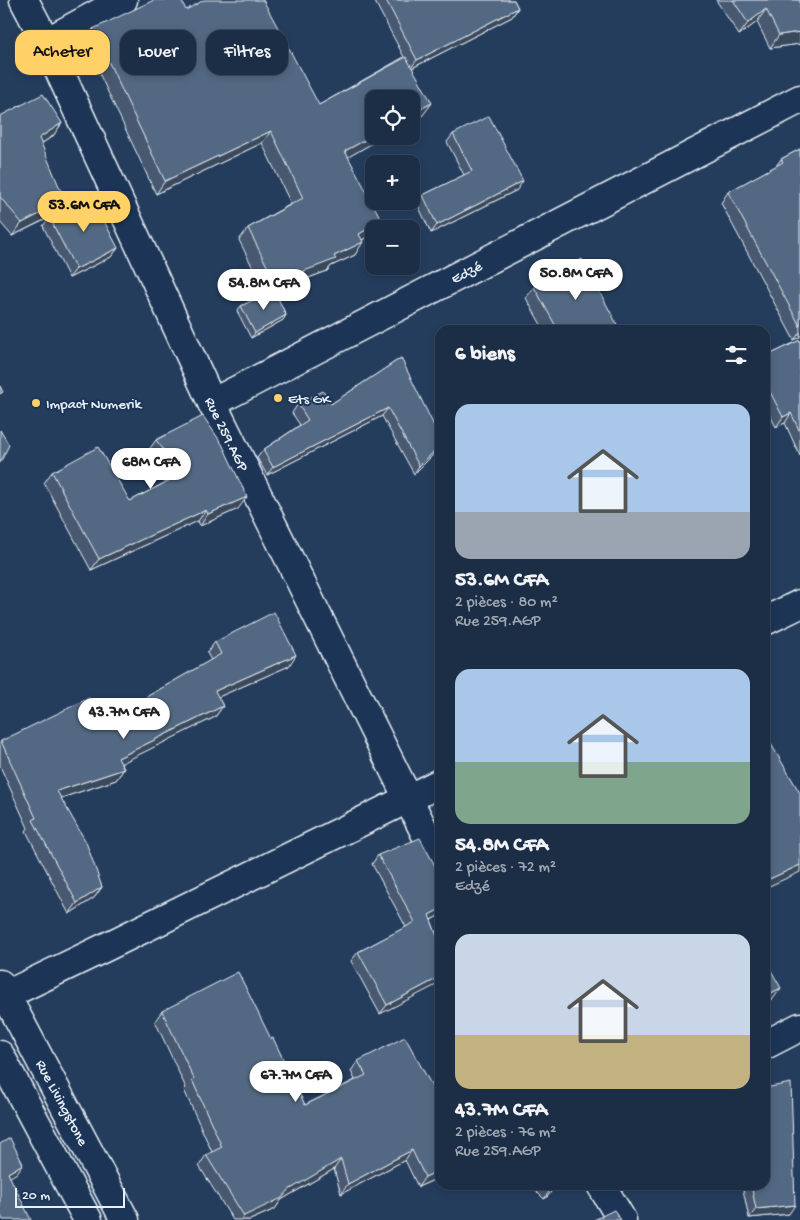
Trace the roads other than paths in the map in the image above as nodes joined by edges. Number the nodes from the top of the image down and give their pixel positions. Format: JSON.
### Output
{"nodes":[{"id":1,"x":24,"y":0,"type":"edge"},
{"id":2,"x":123,"y":0,"type":"edge"},
{"id":3,"x":40,"y":30,"type":"edge"},
{"id":4,"x":68,"y":30,"type":"edge"},
{"id":5,"x":61,"y":75,"type":"edge"},
{"id":6,"x":800,"y":99,"type":"edge"},
{"id":7,"x":212,"y":403,"type":"junction"},
{"id":8,"x":800,"y":604,"type":"edge"},
{"id":9,"x":770,"y":619,"type":"edge"},
{"id":10,"x":435,"y":784,"type":"edge"},
{"id":11,"x":408,"y":798,"type":"junction"},
{"id":12,"x":435,"y":853,"type":"edge"},
{"id":13,"x":2,"y":992,"type":"edge"},
{"id":14,"x":800,"y":1026,"type":"edge"},
{"id":15,"x":770,"y":1042,"type":"edge"},
{"id":16,"x":0,"y":1055,"type":"edge"},
{"id":17,"x":604,"y":1190,"type":"edge"},
{"id":18,"x":88,"y":1220,"type":"edge"},
{"id":19,"x":125,"y":1220,"type":"edge"},
{"id":20,"x":622,"y":1220,"type":"edge"}],
"edges":[{"from":1,"to":3,"type":"street","name":"Rue 259.AGP"},
{"from":2,"to":4,"type":"street"},
{"from":5,"to":7,"type":"street","name":"Rue 259.AGP"},
{"from":6,"to":7,"type":"street","name":"Edzé"},
{"from":7,"to":11,"type":"street","name":"Rue 259.AGP"},
{"from":8,"to":9,"type":"street"},
{"from":10,"to":11,"type":"street"},
{"from":11,"to":12,"type":"street","name":"Rue 259.AGP"},
{"from":11,"to":13,"type":"street"},
{"from":13,"to":19,"type":"street","name":"Rue Livingstone"},
{"from":14,"to":15,"type":"street"},
{"from":16,"to":18,"type":"street"},
{"from":17,"to":20,"type":"street"}]}
